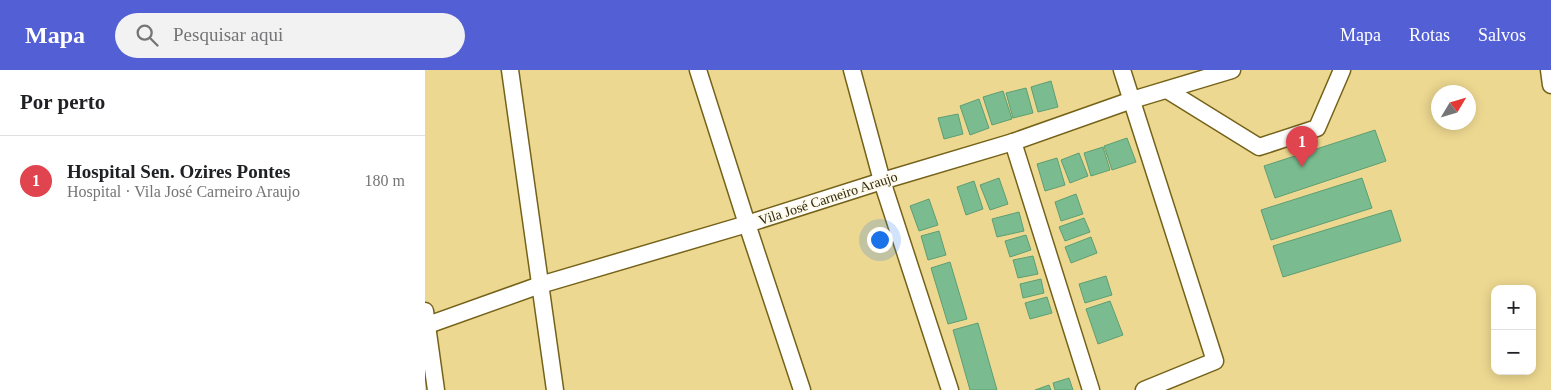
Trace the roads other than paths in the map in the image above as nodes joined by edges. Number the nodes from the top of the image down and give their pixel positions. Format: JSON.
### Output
{"nodes":[{"id":1,"x":510,"y":70,"type":"edge"},
{"id":2,"x":699,"y":70,"type":"edge"},
{"id":3,"x":852,"y":70,"type":"edge"},
{"id":4,"x":1122,"y":70,"type":"edge"},
{"id":5,"x":1232,"y":70,"type":"edge"},
{"id":6,"x":1342,"y":70,"type":"edge"},
{"id":7,"x":1549,"y":70,"type":"edge"},
{"id":8,"x":1551,"y":85,"type":"edge"},
{"id":9,"x":1167,"y":90,"type":"junction"},
{"id":10,"x":1132,"y":100,"type":"junction"},
{"id":11,"x":1013,"y":142,"type":"junction"},
{"id":12,"x":882,"y":181,"type":"junction"},
{"id":13,"x":747,"y":224,"type":"junction"},
{"id":14,"x":540,"y":285,"type":"junction"},
{"id":15,"x":426,"y":321,"type":"edge"},
{"id":16,"x":436,"y":390,"type":"edge"},
{"id":17,"x":555,"y":390,"type":"edge"},
{"id":18,"x":802,"y":390,"type":"edge"},
{"id":19,"x":950,"y":390,"type":"edge"},
{"id":20,"x":1091,"y":390,"type":"edge"},
{"id":21,"x":1144,"y":390,"type":"edge"}],
"edges":[{"from":1,"to":14,"type":"street"},
{"from":2,"to":13,"type":"street"},
{"from":3,"to":12,"type":"street"},
{"from":4,"to":10,"type":"street"},
{"from":5,"to":9,"type":"street","name":"Vila José Carneiro Araujo"},
{"from":6,"to":9,"type":"street"},
{"from":7,"to":8,"type":"street"},
{"from":9,"to":10,"type":"street","name":"Vila José Carneiro Araujo"},
{"from":10,"to":11,"type":"street","name":"Vila José Carneiro Araujo"},
{"from":10,"to":21,"type":"street"},
{"from":11,"to":12,"type":"street","name":"Vila José Carneiro Araujo"},
{"from":11,"to":20,"type":"street"},
{"from":12,"to":13,"type":"street","name":"Vila José Carneiro Araujo"},
{"from":12,"to":19,"type":"street"},
{"from":13,"to":14,"type":"street","name":"Vila José Carneiro Araujo"},
{"from":13,"to":18,"type":"street"},
{"from":14,"to":15,"type":"street","name":"Vila José Carneiro Araujo"},
{"from":14,"to":17,"type":"street"},
{"from":15,"to":16,"type":"street"}]}
